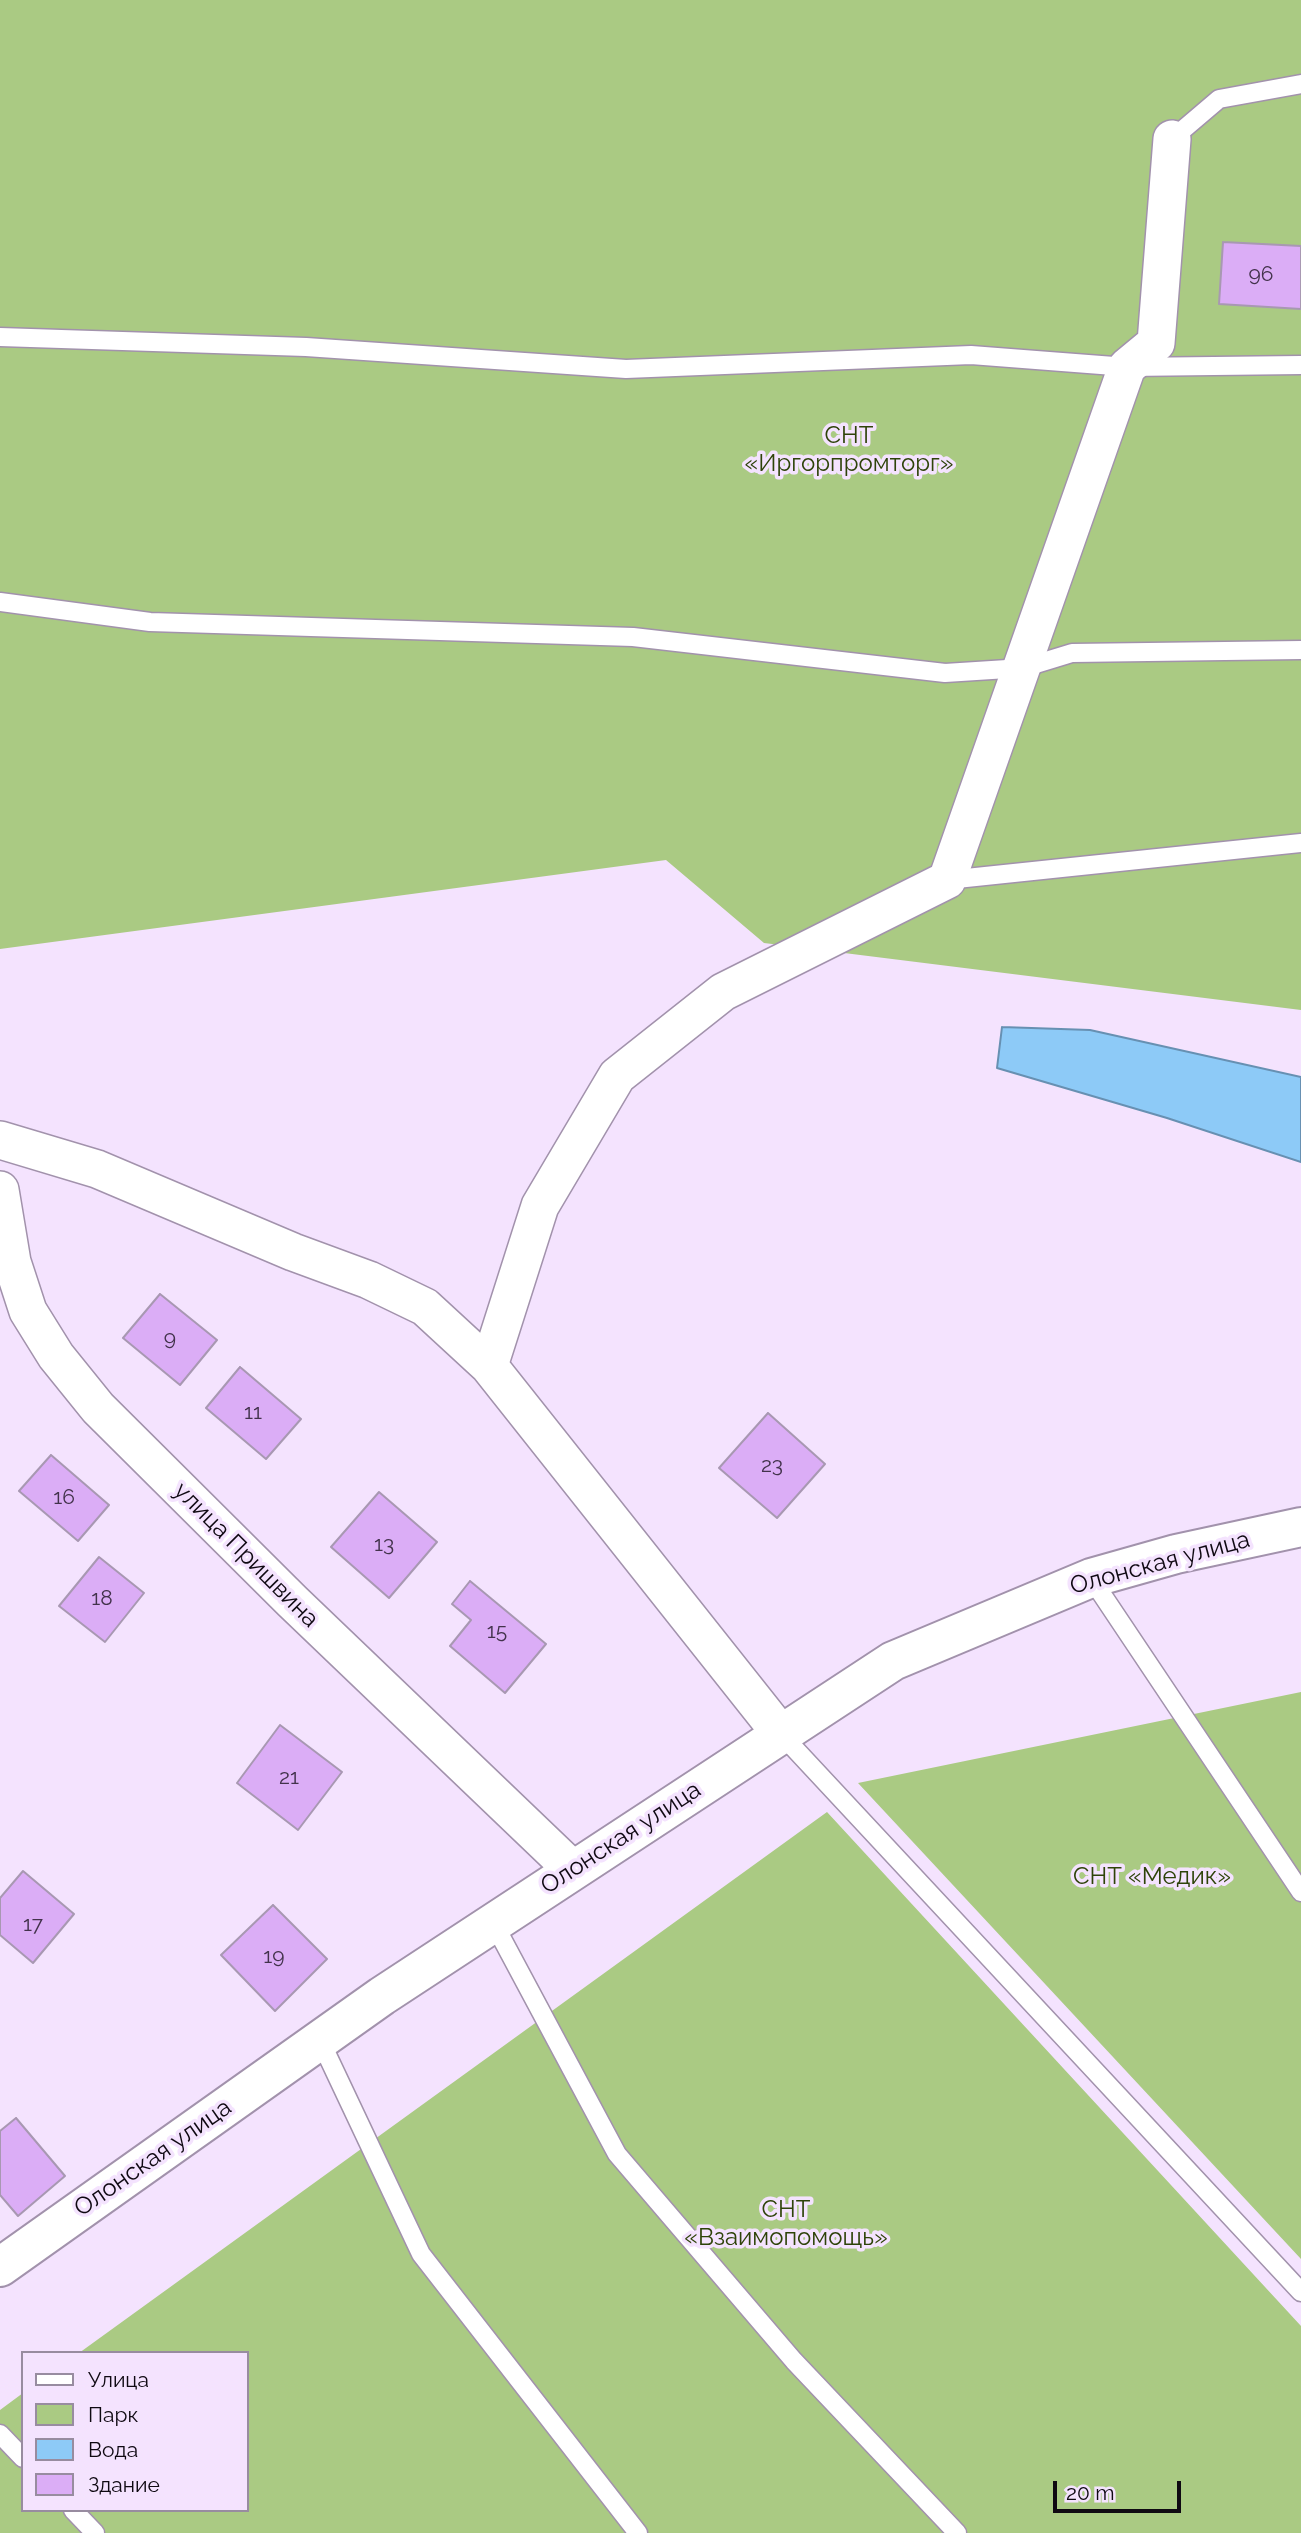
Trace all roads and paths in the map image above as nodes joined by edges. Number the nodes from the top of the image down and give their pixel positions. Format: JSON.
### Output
{"nodes":[{"id":1,"x":1301,"y":84,"type":"edge"},
{"id":2,"x":1172,"y":139,"type":"joint"},
{"id":3,"x":0,"y":337,"type":"edge"},
{"id":4,"x":1301,"y":365,"type":"edge"},
{"id":5,"x":1127,"y":367,"type":"junction"},
{"id":6,"x":0,"y":602,"type":"edge"},
{"id":7,"x":1301,"y":650,"type":"edge"},
{"id":8,"x":1023,"y":668,"type":"junction"},
{"id":9,"x":1301,"y":843,"type":"edge"},
{"id":10,"x":947,"y":880,"type":"junction"},
{"id":11,"x":0,"y":1140,"type":"edge"},
{"id":12,"x":0,"y":1190,"type":"edge"},
{"id":13,"x":489,"y":1366,"type":"junction"},
{"id":14,"x":1301,"y":1527,"type":"edge"},
{"id":15,"x":1091,"y":1578,"type":"junction"},
{"id":16,"x":780,"y":1734,"type":"junction"},
{"id":17,"x":573,"y":1870,"type":"junction"},
{"id":18,"x":1301,"y":1892,"type":"edge"},
{"id":19,"x":494,"y":1922,"type":"junction"},
{"id":20,"x":320,"y":2040,"type":"junction"},
{"id":21,"x":0,"y":2267,"type":"edge"},
{"id":22,"x":1301,"y":2292,"type":"edge"},
{"id":23,"x":0,"y":2434,"type":"edge"},
{"id":24,"x":21,"y":2456,"type":"edge"},
{"id":25,"x":75,"y":2512,"type":"edge"},
{"id":26,"x":95,"y":2533,"type":"edge"},
{"id":27,"x":638,"y":2533,"type":"edge"},
{"id":28,"x":957,"y":2533,"type":"edge"}],
"edges":[{"from":1,"to":2,"type":"lane"},
{"from":2,"to":5,"type":"street"},
{"from":3,"to":5,"type":"lane"},
{"from":4,"to":5,"type":"lane"},
{"from":5,"to":8,"type":"street"},
{"from":6,"to":8,"type":"lane"},
{"from":7,"to":8,"type":"lane"},
{"from":8,"to":10,"type":"street"},
{"from":9,"to":10,"type":"lane"},
{"from":10,"to":13,"type":"street"},
{"from":11,"to":13,"type":"street"},
{"from":12,"to":17,"type":"street","name":"улица Пришвина"},
{"from":13,"to":16,"type":"street"},
{"from":14,"to":15,"type":"street","name":"Олонская улица"},
{"from":15,"to":16,"type":"street","name":"Олонская улица"},
{"from":15,"to":18,"type":"lane"},
{"from":16,"to":17,"type":"street","name":"Олонская улица"},
{"from":16,"to":22,"type":"lane"},
{"from":17,"to":19,"type":"street","name":"Олонская улица"},
{"from":19,"to":20,"type":"street","name":"Олонская улица"},
{"from":19,"to":28,"type":"lane"},
{"from":20,"to":21,"type":"street","name":"Олонская улица"},
{"from":20,"to":27,"type":"lane"},
{"from":23,"to":24,"type":"lane"},
{"from":25,"to":26,"type":"lane"}]}
